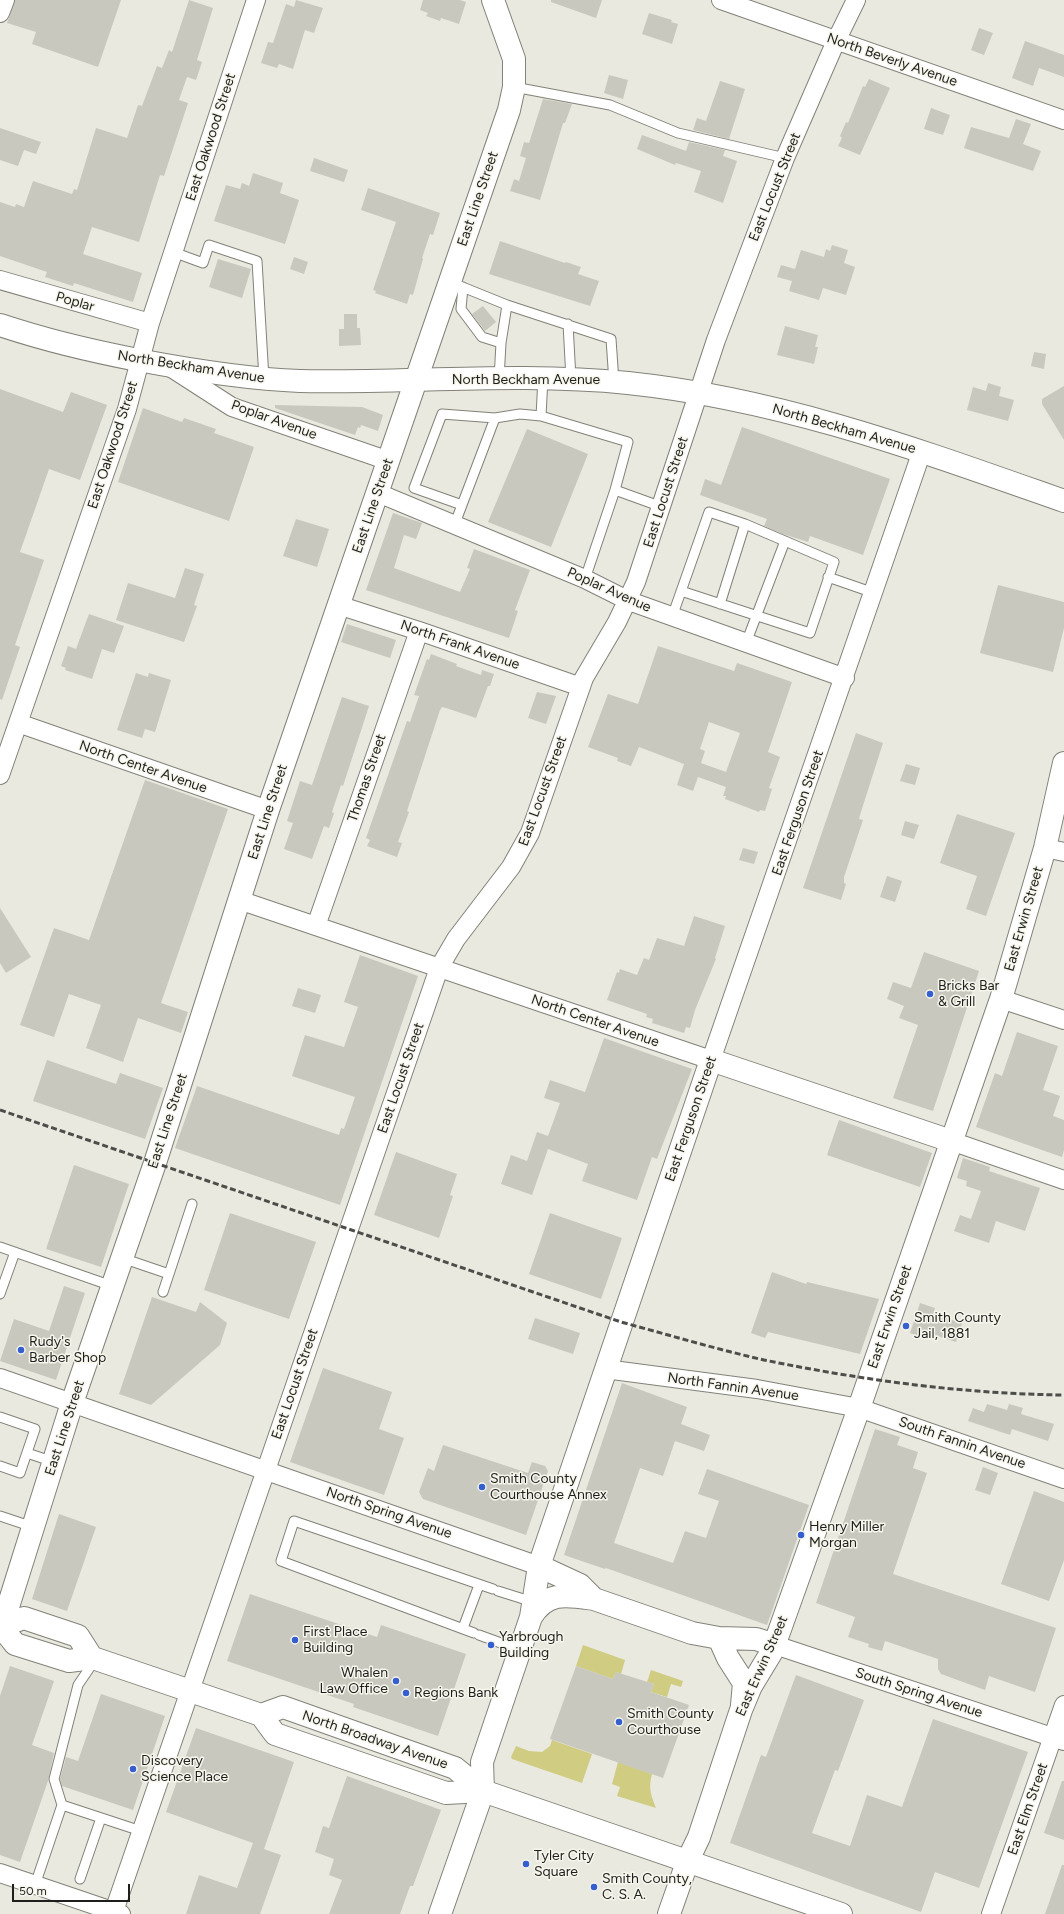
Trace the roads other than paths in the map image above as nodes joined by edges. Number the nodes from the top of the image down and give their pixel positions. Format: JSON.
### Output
{"nodes":[{"id":1,"x":4,"y":0,"type":"edge"},
{"id":2,"x":256,"y":0,"type":"edge"},
{"id":3,"x":493,"y":0,"type":"edge"},
{"id":4,"x":721,"y":0,"type":"edge"},
{"id":5,"x":856,"y":0,"type":"edge"},
{"id":6,"x":0,"y":13,"type":"edge"},
{"id":7,"x":836,"y":41,"type":"junction"},
{"id":8,"x":514,"y":87,"type":"junction"},
{"id":9,"x":1064,"y":120,"type":"edge"},
{"id":10,"x":784,"y":158,"type":"junction"},
{"id":11,"x":173,"y":252,"type":"junction"},
{"id":12,"x":0,"y":280,"type":"edge"},
{"id":13,"x":456,"y":284,"type":"junction"},
{"id":14,"x":507,"y":305,"type":"junction"},
{"id":15,"x":150,"y":323,"type":"junction"},
{"id":16,"x":568,"y":324,"type":"junction"},
{"id":17,"x":0,"y":325,"type":"edge"},
{"id":18,"x":501,"y":343,"type":"junction"},
{"id":19,"x":139,"y":360,"type":"junction"},
{"id":20,"x":167,"y":366,"type":"junction"},
{"id":21,"x":543,"y":378,"type":"junction"},
{"id":22,"x":264,"y":379,"type":"junction"},
{"id":23,"x":499,"y":379,"type":"junction"},
{"id":24,"x":572,"y":379,"type":"junction"},
{"id":25,"x":416,"y":380,"type":"junction"},
{"id":26,"x":614,"y":382,"type":"junction"},
{"id":27,"x":699,"y":392,"type":"junction"},
{"id":28,"x":541,"y":416,"type":"junction"},
{"id":29,"x":495,"y":418,"type":"junction"},
{"id":30,"x":922,"y":451,"type":"junction"},
{"id":31,"x":389,"y":461,"type":"junction"},
{"id":32,"x":615,"y":490,"type":"junction"},
{"id":33,"x":378,"y":493,"type":"junction"},
{"id":34,"x":1064,"y":501,"type":"edge"},
{"id":35,"x":462,"y":505,"type":"junction"},
{"id":36,"x":662,"y":507,"type":"junction"},
{"id":37,"x":745,"y":524,"type":"junction"},
{"id":38,"x":454,"y":526,"type":"junction"},
{"id":39,"x":785,"y":542,"type":"junction"},
{"id":40,"x":828,"y":577,"type":"junction"},
{"id":41,"x":585,"y":579,"type":"junction"},
{"id":42,"x":681,"y":591,"type":"junction"},
{"id":43,"x":874,"y":593,"type":"junction"},
{"id":44,"x":628,"y":601,"type":"junction"},
{"id":45,"x":720,"y":604,"type":"junction"},
{"id":46,"x":338,"y":605,"type":"junction"},
{"id":47,"x":672,"y":616,"type":"junction"},
{"id":48,"x":757,"y":616,"type":"junction"},
{"id":49,"x":419,"y":630,"type":"junction"},
{"id":50,"x":746,"y":643,"type":"junction"},
{"id":51,"x":845,"y":678,"type":"junction"},
{"id":52,"x":581,"y":687,"type":"junction"},
{"id":53,"x":18,"y":723,"type":"junction"},
{"id":54,"x":1064,"y":763,"type":"edge"},
{"id":55,"x":0,"y":774,"type":"edge"},
{"id":56,"x":268,"y":810,"type":"junction"},
{"id":57,"x":1054,"y":850,"type":"edge"},
{"id":58,"x":239,"y":900,"type":"junction"},
{"id":59,"x":316,"y":926,"type":"junction"},
{"id":60,"x":439,"y":968,"type":"junction"},
{"id":61,"x":1001,"y":999,"type":"junction"},
{"id":62,"x":1064,"y":1020,"type":"edge"},
{"id":63,"x":711,"y":1060,"type":"junction"},
{"id":64,"x":951,"y":1141,"type":"junction"},
{"id":65,"x":1064,"y":1180,"type":"edge"},
{"id":66,"x":192,"y":1204,"type":"dead end"},
{"id":67,"x":0,"y":1247,"type":"edge"},
{"id":68,"x":15,"y":1252,"type":"junction"},
{"id":69,"x":122,"y":1258,"type":"junction"},
{"id":70,"x":169,"y":1274,"type":"junction"},
{"id":71,"x":112,"y":1286,"type":"junction"},
{"id":72,"x":163,"y":1292,"type":"dead end"},
{"id":73,"x":0,"y":1294,"type":"edge"},
{"id":74,"x":605,"y":1369,"type":"junction"},
{"id":75,"x":0,"y":1378,"type":"edge"},
{"id":76,"x":72,"y":1403,"type":"junction"},
{"id":77,"x":860,"y":1408,"type":"junction"},
{"id":78,"x":0,"y":1417,"type":"edge"},
{"id":79,"x":27,"y":1453,"type":"junction"},
{"id":80,"x":54,"y":1462,"type":"junction"},
{"id":81,"x":0,"y":1466,"type":"edge"},
{"id":82,"x":265,"y":1469,"type":"junction"},
{"id":83,"x":1064,"y":1479,"type":"edge"},
{"id":84,"x":0,"y":1516,"type":"edge"},
{"id":85,"x":33,"y":1527,"type":"junction"},
{"id":86,"x":539,"y":1566,"type":"junction"},
{"id":87,"x":479,"y":1585,"type":"junction"},
{"id":88,"x":594,"y":1599,"type":"junction"},
{"id":89,"x":533,"y":1610,"type":"junction"},
{"id":90,"x":1,"y":1626,"type":"edge"},
{"id":91,"x":463,"y":1628,"type":"junction"},
{"id":92,"x":719,"y":1638,"type":"junction"},
{"id":93,"x":775,"y":1644,"type":"junction"},
{"id":94,"x":520,"y":1650,"type":"junction"},
{"id":95,"x":94,"y":1658,"type":"junction"},
{"id":96,"x":189,"y":1691,"type":"junction"},
{"id":97,"x":1064,"y":1704,"type":"edge"},
{"id":98,"x":741,"y":1710,"type":"junction"},
{"id":99,"x":1058,"y":1739,"type":"edge"},
{"id":100,"x":483,"y":1791,"type":"junction"},
{"id":101,"x":62,"y":1805,"type":"junction"},
{"id":102,"x":101,"y":1818,"type":"junction"},
{"id":103,"x":142,"y":1831,"type":"junction"},
{"id":104,"x":688,"y":1860,"type":"junction"},
{"id":105,"x":0,"y":1873,"type":"edge"},
{"id":106,"x":80,"y":1878,"type":"dead end"},
{"id":107,"x":35,"y":1885,"type":"junction"},
{"id":108,"x":116,"y":1913,"type":"edge"},
{"id":109,"x":440,"y":1914,"type":"edge"},
{"id":110,"x":669,"y":1914,"type":"edge"},
{"id":111,"x":841,"y":1914,"type":"edge"},
{"id":112,"x":991,"y":1914,"type":"edge"}],
"edges":[{"from":1,"to":6,"type":"street"},
{"from":2,"to":11,"type":"street","name":"East Oakwood Street"},
{"from":3,"to":8,"type":"main road","name":"East Line Street"},
{"from":4,"to":7,"type":"street","name":"North Beverly Avenue"},
{"from":5,"to":7,"type":"street","name":"East Locust Street"},
{"from":7,"to":9,"type":"street","name":"North Beverly Avenue"},
{"from":7,"to":10,"type":"street","name":"East Locust Street"},
{"from":8,"to":10,"type":"lane"},
{"from":8,"to":13,"type":"main road","name":"East Line Street"},
{"from":10,"to":27,"type":"street","name":"East Locust Street"},
{"from":11,"to":15,"type":"street","name":"East Oakwood Street"},
{"from":11,"to":22,"type":"lane"},
{"from":12,"to":15,"type":"street","name":"Poplar"},
{"from":13,"to":14,"type":"lane"},
{"from":13,"to":18,"type":"lane"},
{"from":13,"to":25,"type":"main road","name":"East Line Street"},
{"from":14,"to":16,"type":"lane"},
{"from":14,"to":18,"type":"lane"},
{"from":15,"to":19,"type":"street","name":"East Oakwood Street"},
{"from":16,"to":24,"type":"lane"},
{"from":16,"to":26,"type":"lane"},
{"from":17,"to":19,"type":"main road","name":"North Beckham Avenue"},
{"from":18,"to":23,"type":"lane"},
{"from":19,"to":20,"type":"main road","name":"North Beckham Avenue"},
{"from":19,"to":53,"type":"street","name":"East Oakwood Street"},
{"from":20,"to":22,"type":"main road","name":"North Beckham Avenue"},
{"from":20,"to":31,"type":"street","name":"Poplar Avenue"},
{"from":21,"to":23,"type":"main road","name":"North Beckham Avenue"},
{"from":21,"to":24,"type":"main road","name":"North Beckham Avenue"},
{"from":21,"to":28,"type":"lane"},
{"from":22,"to":25,"type":"main road","name":"North Beckham Avenue"},
{"from":23,"to":25,"type":"main road","name":"North Beckham Avenue"},
{"from":24,"to":26,"type":"main road","name":"North Beckham Avenue"},
{"from":25,"to":31,"type":"main road","name":"East Line Street"},
{"from":26,"to":27,"type":"main road","name":"North Beckham Avenue"},
{"from":27,"to":30,"type":"main road","name":"North Beckham Avenue"},
{"from":27,"to":36,"type":"street","name":"East Locust Street"},
{"from":28,"to":29,"type":"lane"},
{"from":28,"to":32,"type":"lane"},
{"from":29,"to":35,"type":"lane"},
{"from":29,"to":35,"type":"lane"},
{"from":30,"to":34,"type":"main road","name":"North Beckham Avenue"},
{"from":30,"to":43,"type":"street","name":"East Ferguson Street"},
{"from":31,"to":33,"type":"main road","name":"East Line Street"},
{"from":32,"to":36,"type":"lane"},
{"from":32,"to":41,"type":"lane"},
{"from":33,"to":38,"type":"street","name":"Poplar Avenue"},
{"from":33,"to":46,"type":"main road","name":"East Line Street"},
{"from":35,"to":38,"type":"lane"},
{"from":36,"to":44,"type":"street","name":"East Locust Street"},
{"from":37,"to":39,"type":"lane"},
{"from":37,"to":42,"type":"lane"},
{"from":37,"to":45,"type":"lane"},
{"from":38,"to":41,"type":"street","name":"Poplar Avenue"},
{"from":39,"to":40,"type":"lane"},
{"from":39,"to":48,"type":"lane"},
{"from":40,"to":43,"type":"lane"},
{"from":40,"to":48,"type":"lane"},
{"from":41,"to":44,"type":"street","name":"Poplar Avenue"},
{"from":42,"to":45,"type":"lane"},
{"from":42,"to":47,"type":"lane"},
{"from":43,"to":51,"type":"street","name":"East Ferguson Street"},
{"from":44,"to":47,"type":"street","name":"Poplar Avenue"},
{"from":44,"to":52,"type":"street","name":"East Locust Street"},
{"from":45,"to":48,"type":"lane"},
{"from":46,"to":49,"type":"street","name":"North Frank Avenue"},
{"from":46,"to":56,"type":"main road","name":"East Line Street"},
{"from":47,"to":50,"type":"street","name":"Poplar Avenue"},
{"from":48,"to":50,"type":"lane"},
{"from":49,"to":52,"type":"street","name":"North Frank Avenue"},
{"from":49,"to":59,"type":"street","name":"Thomas Street"},
{"from":50,"to":51,"type":"street","name":"Poplar Avenue"},
{"from":51,"to":63,"type":"street","name":"East Ferguson Street"},
{"from":52,"to":60,"type":"street","name":"East Locust Street"},
{"from":53,"to":55,"type":"street","name":"East Oakwood Street"},
{"from":53,"to":56,"type":"street","name":"North Center Avenue"},
{"from":54,"to":57,"type":"main road","name":"East Erwin Street"},
{"from":56,"to":58,"type":"main road","name":"East Line Street"},
{"from":57,"to":61,"type":"main road","name":"East Erwin Street"},
{"from":58,"to":59,"type":"street","name":"North Center Avenue"},
{"from":58,"to":69,"type":"main road","name":"East Line Street"},
{"from":59,"to":60,"type":"street","name":"North Center Avenue"},
{"from":60,"to":63,"type":"street","name":"North Center Avenue"},
{"from":60,"to":82,"type":"street","name":"East Locust Street"},
{"from":61,"to":62,"type":"street"},
{"from":61,"to":64,"type":"main road","name":"East Erwin Street"},
{"from":63,"to":64,"type":"main road","name":"North Center Avenue"},
{"from":63,"to":74,"type":"main road","name":"East Ferguson Street"},
{"from":64,"to":65,"type":"street"},
{"from":64,"to":77,"type":"main road","name":"East Erwin Street"},
{"from":66,"to":70,"type":"lane"},
{"from":67,"to":68,"type":"lane"},
{"from":68,"to":71,"type":"lane"},
{"from":68,"to":73,"type":"lane"},
{"from":69,"to":70,"type":"lane"},
{"from":69,"to":71,"type":"main road","name":"East Line Street"},
{"from":70,"to":72,"type":"lane"},
{"from":71,"to":76,"type":"main road","name":"East Line Street"},
{"from":74,"to":77,"type":"street","name":"North Fannin Avenue"},
{"from":74,"to":86,"type":"main road","name":"East Ferguson Street"},
{"from":75,"to":76,"type":"street","name":"North Spring Avenue"},
{"from":76,"to":80,"type":"main road","name":"East Line Street"},
{"from":76,"to":82,"type":"street","name":"North Spring Avenue"},
{"from":77,"to":83,"type":"street","name":"South Fannin Avenue"},
{"from":77,"to":93,"type":"main road","name":"East Erwin Street"},
{"from":78,"to":79,"type":"lane"},
{"from":79,"to":80,"type":"lane"},
{"from":79,"to":81,"type":"lane"},
{"from":80,"to":85,"type":"main road","name":"East Line Street"},
{"from":82,"to":86,"type":"street","name":"North Spring Avenue"},
{"from":82,"to":96,"type":"street","name":"East Locust Street"},
{"from":84,"to":85,"type":"lane"},
{"from":85,"to":90,"type":"main road","name":"East Line Street"},
{"from":86,"to":88,"type":"main road","name":"North Spring Avenue"},
{"from":86,"to":89,"type":"main road","name":"East Ferguson Street"},
{"from":87,"to":89,"type":"lane"},
{"from":87,"to":91,"type":"lane"},
{"from":87,"to":91,"type":"lane"},
{"from":88,"to":89,"type":"main road"},
{"from":88,"to":92,"type":"main road","name":"North Spring Avenue"},
{"from":89,"to":94,"type":"main road","name":"East Ferguson Street"},
{"from":90,"to":95,"type":"main road","name":"North Broadway Avenue"},
{"from":91,"to":94,"type":"lane"},
{"from":92,"to":93,"type":"main road","name":"North Spring Avenue"},
{"from":92,"to":98,"type":"main road"},
{"from":93,"to":98,"type":"main road","name":"East Erwin Street"},
{"from":93,"to":99,"type":"street","name":"South Spring Avenue"},
{"from":94,"to":100,"type":"main road","name":"East Ferguson Street"},
{"from":95,"to":96,"type":"main road","name":"North Broadway Avenue"},
{"from":95,"to":101,"type":"lane"},
{"from":96,"to":100,"type":"main road","name":"North Broadway Avenue"},
{"from":96,"to":103,"type":"street","name":"East Locust Street"},
{"from":97,"to":99,"type":"street","name":"East Elm Street"},
{"from":98,"to":104,"type":"main road","name":"East Erwin Street"},
{"from":99,"to":112,"type":"street","name":"East Elm Street"},
{"from":100,"to":104,"type":"main road","name":"North Broadway Avenue"},
{"from":100,"to":109,"type":"main road"},
{"from":101,"to":102,"type":"lane"},
{"from":101,"to":107,"type":"lane"},
{"from":102,"to":103,"type":"lane"},
{"from":102,"to":106,"type":"lane"},
{"from":103,"to":108,"type":"street","name":"East Locust Street"},
{"from":104,"to":110,"type":"main road","name":"East Erwin Street"},
{"from":104,"to":111,"type":"main road","name":"North Broadway Avenue"},
{"from":105,"to":107,"type":"street"},
{"from":107,"to":108,"type":"street"}]}
